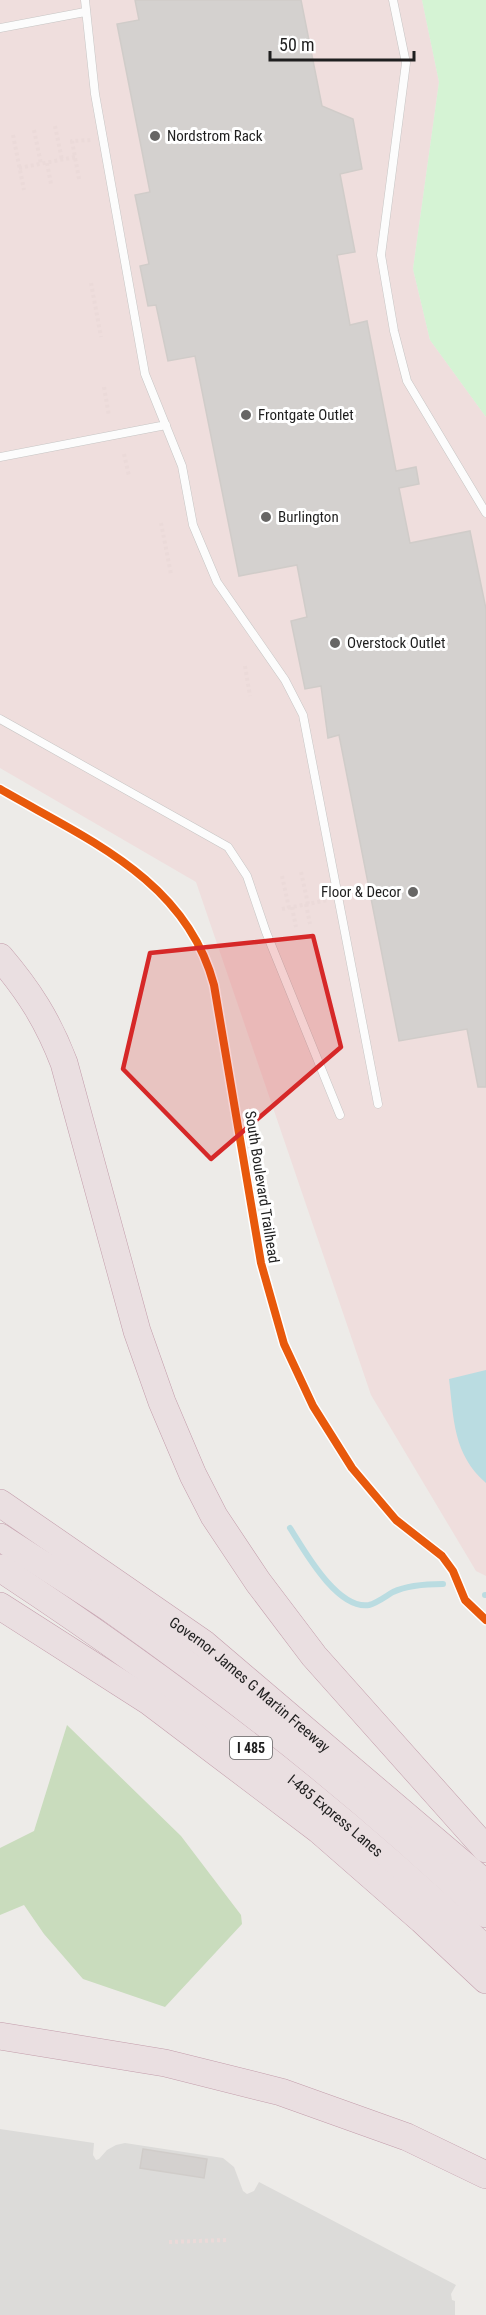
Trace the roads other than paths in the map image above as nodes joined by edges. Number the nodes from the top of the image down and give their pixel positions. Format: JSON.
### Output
{"nodes":[{"id":1,"x":85,"y":0,"type":"edge"},
{"id":2,"x":393,"y":0,"type":"edge"},
{"id":3,"x":85,"y":12,"type":"junction"},
{"id":4,"x":0,"y":28,"type":"edge"},
{"id":5,"x":166,"y":425,"type":"junction"},
{"id":6,"x":0,"y":457,"type":"edge"},
{"id":7,"x":486,"y":513,"type":"edge"},
{"id":8,"x":0,"y":719,"type":"edge"},
{"id":9,"x":0,"y":957,"type":"edge"},
{"id":10,"x":378,"y":1104,"type":"dead end"},
{"id":11,"x":340,"y":1115,"type":"dead end"},
{"id":12,"x":0,"y":1503,"type":"edge"},
{"id":13,"x":0,"y":1537,"type":"edge"},
{"id":14,"x":0,"y":1568,"type":"edge"},
{"id":15,"x":0,"y":1606,"type":"edge"},
{"id":16,"x":486,"y":1849,"type":"edge"},
{"id":17,"x":486,"y":1884,"type":"edge"},
{"id":18,"x":486,"y":1914,"type":"edge"},
{"id":19,"x":486,"y":1950,"type":"edge"},
{"id":20,"x":486,"y":1980,"type":"edge"},
{"id":21,"x":0,"y":2036,"type":"edge"},
{"id":22,"x":486,"y":2175,"type":"edge"}],
"edges":[{"from":1,"to":3,"type":"lane"},
{"from":2,"to":7,"type":"lane"},
{"from":3,"to":4,"type":"lane"},
{"from":3,"to":5,"type":"lane"},
{"from":5,"to":6,"type":"lane"},
{"from":5,"to":10,"type":"lane"},
{"from":8,"to":11,"type":"lane"},
{"from":9,"to":16,"type":"highway"},
{"from":12,"to":17,"type":"highway","name":"Governor James G Martin Freeway"},
{"from":13,"to":18,"type":"highway","name":"I-485 Express Lanes","number":"I 485"},
{"from":14,"to":19,"type":"highway","name":"I-485 Express Lanes","number":"I 485"},
{"from":15,"to":20,"type":"highway","number":"I 485"},
{"from":21,"to":22,"type":"highway"}]}
